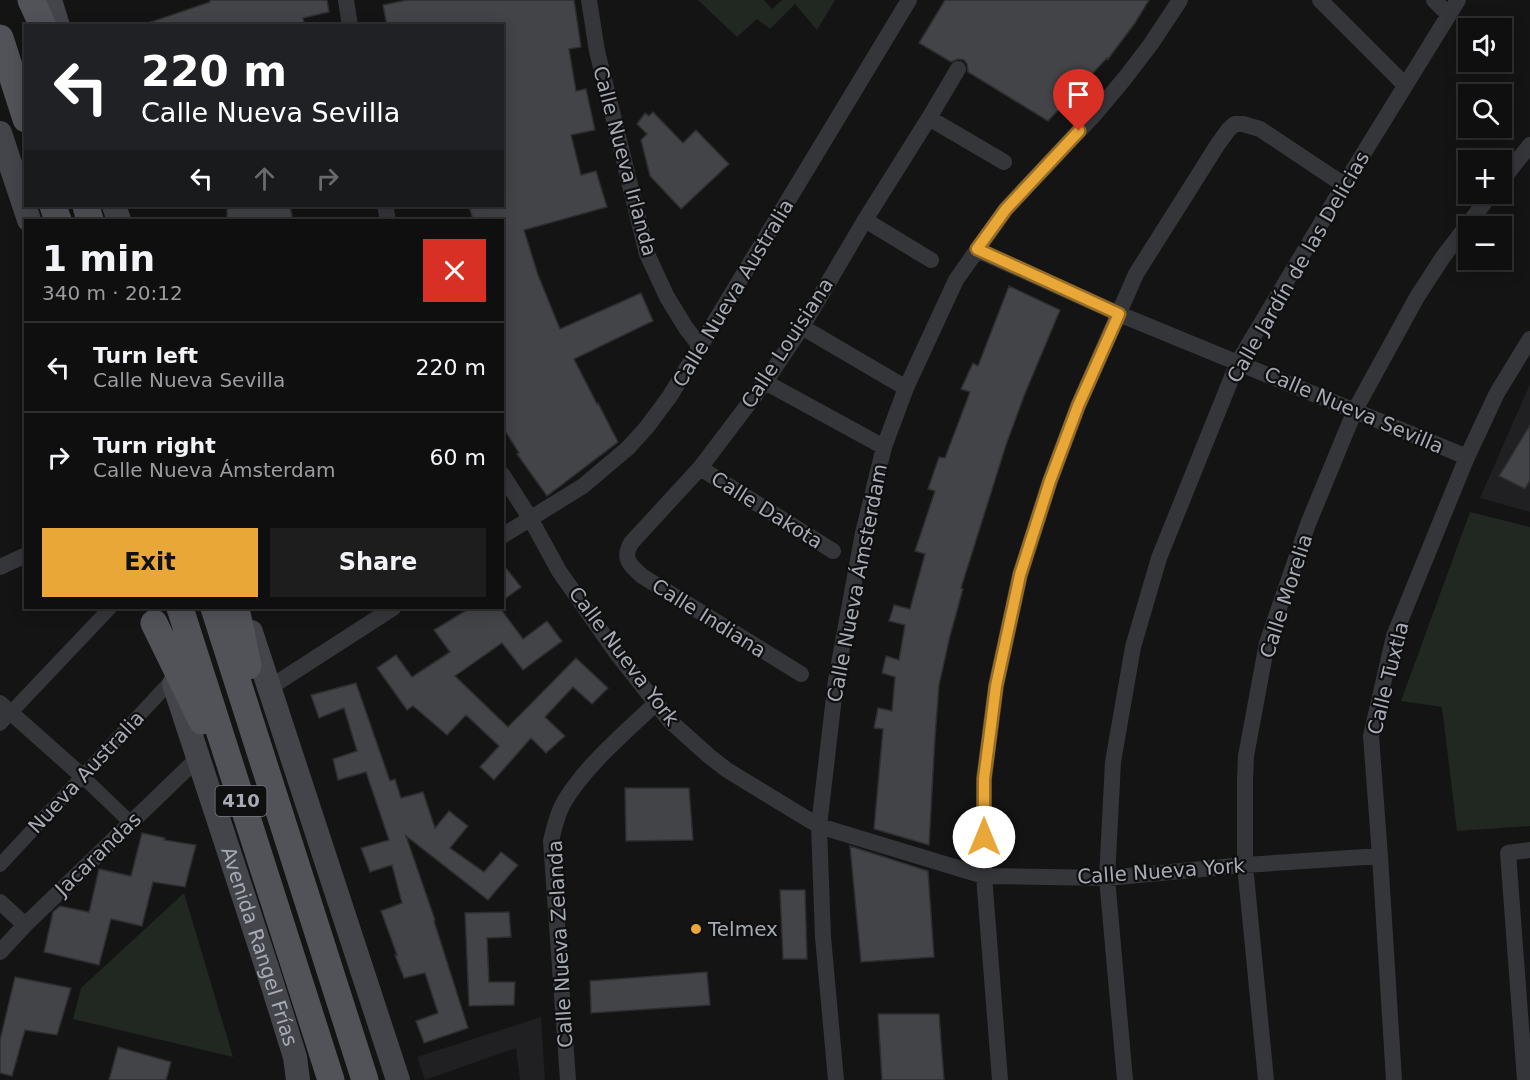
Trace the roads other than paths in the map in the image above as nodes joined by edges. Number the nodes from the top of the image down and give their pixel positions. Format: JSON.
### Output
{"nodes":[{"id":1,"x":20,"y":0,"type":"edge"},
{"id":2,"x":31,"y":0,"type":"edge"},
{"id":3,"x":50,"y":0,"type":"edge"},
{"id":4,"x":346,"y":0,"type":"edge"},
{"id":5,"x":589,"y":0,"type":"edge"},
{"id":6,"x":909,"y":0,"type":"edge"},
{"id":7,"x":1180,"y":0,"type":"edge"},
{"id":8,"x":1320,"y":0,"type":"edge"},
{"id":9,"x":1434,"y":0,"type":"edge"},
{"id":10,"x":1458,"y":0,"type":"edge"},
{"id":11,"x":1449,"y":15,"type":"junction"},
{"id":12,"x":27,"y":24,"type":"edge"},
{"id":13,"x":42,"y":24,"type":"edge"},
{"id":14,"x":57,"y":24,"type":"edge"},
{"id":15,"x":350,"y":24,"type":"edge"},
{"id":16,"x":0,"y":39,"type":"edge"},
{"id":17,"x":958,"y":69,"type":"dead end"},
{"id":18,"x":1405,"y":85,"type":"junction"},
{"id":19,"x":24,"y":112,"type":"edge"},
{"id":20,"x":929,"y":118,"type":"junction"},
{"id":21,"x":0,"y":133,"type":"edge"},
{"id":22,"x":1530,"y":145,"type":"edge"},
{"id":23,"x":1004,"y":162,"type":"dead end"},
{"id":24,"x":1512,"y":168,"type":"edge"},
{"id":25,"x":1344,"y":185,"type":"junction"},
{"id":26,"x":1483,"y":204,"type":"edge"},
{"id":27,"x":24,"y":205,"type":"edge"},
{"id":28,"x":865,"y":220,"type":"junction"},
{"id":29,"x":977,"y":249,"type":"junction"},
{"id":30,"x":931,"y":260,"type":"dead end"},
{"id":31,"x":1119,"y":314,"type":"junction"},
{"id":32,"x":802,"y":327,"type":"junction"},
{"id":33,"x":1530,"y":339,"type":"edge"},
{"id":34,"x":700,"y":346,"type":"junction"},
{"id":35,"x":1238,"y":362,"type":"junction"},
{"id":36,"x":765,"y":382,"type":"junction"},
{"id":37,"x":906,"y":388,"type":"junction"},
{"id":38,"x":1355,"y":410,"type":"junction"},
{"id":39,"x":884,"y":447,"type":"junction"},
{"id":40,"x":1467,"y":457,"type":"junction"},
{"id":41,"x":700,"y":468,"type":"junction"},
{"id":42,"x":504,"y":477,"type":"edge"},
{"id":43,"x":530,"y":519,"type":"junction"},
{"id":44,"x":504,"y":535,"type":"edge"},
{"id":45,"x":833,"y":551,"type":"dead end"},
{"id":46,"x":626,"y":554,"type":"joint"},
{"id":47,"x":24,"y":556,"type":"edge"},
{"id":48,"x":0,"y":567,"type":"edge"},
{"id":49,"x":109,"y":609,"type":"edge"},
{"id":50,"x":180,"y":609,"type":"edge"},
{"id":51,"x":214,"y":609,"type":"edge"},
{"id":52,"x":236,"y":609,"type":"edge"},
{"id":53,"x":243,"y":609,"type":"edge"},
{"id":54,"x":391,"y":609,"type":"edge"},
{"id":55,"x":151,"y":615,"type":"edge"},
{"id":56,"x":801,"y":674,"type":"dead end"},
{"id":57,"x":172,"y":680,"type":"junction"},
{"id":58,"x":269,"y":688,"type":"junction"},
{"id":59,"x":656,"y":703,"type":"junction"},
{"id":60,"x":4,"y":713,"type":"edge"},
{"id":61,"x":198,"y":758,"type":"junction"},
{"id":62,"x":82,"y":776,"type":"junction"},
{"id":63,"x":242,"y":802,"type":"junction"},
{"id":64,"x":278,"y":808,"type":"junction"},
{"id":65,"x":131,"y":823,"type":"junction"},
{"id":66,"x":819,"y":826,"type":"junction"},
{"id":67,"x":1530,"y":850,"type":"edge"},
{"id":68,"x":1380,"y":856,"type":"junction"},
{"id":69,"x":0,"y":865,"type":"edge"},
{"id":70,"x":1245,"y":865,"type":"junction"},
{"id":71,"x":984,"y":876,"type":"junction"},
{"id":72,"x":1107,"y":878,"type":"junction"},
{"id":73,"x":0,"y":902,"type":"edge"},
{"id":74,"x":25,"y":925,"type":"junction"},
{"id":75,"x":0,"y":952,"type":"edge"},
{"id":76,"x":298,"y":1080,"type":"edge"},
{"id":77,"x":331,"y":1080,"type":"edge"},
{"id":78,"x":365,"y":1080,"type":"edge"},
{"id":79,"x":398,"y":1080,"type":"edge"},
{"id":80,"x":568,"y":1080,"type":"edge"},
{"id":81,"x":836,"y":1080,"type":"edge"},
{"id":82,"x":1000,"y":1080,"type":"edge"},
{"id":83,"x":1125,"y":1080,"type":"edge"},
{"id":84,"x":1266,"y":1080,"type":"edge"},
{"id":85,"x":1394,"y":1080,"type":"edge"},
{"id":86,"x":1525,"y":1080,"type":"edge"}],
"edges":[{"from":1,"to":12,"type":"main road"},
{"from":2,"to":13,"type":"main road"},
{"from":3,"to":14,"type":"main road"},
{"from":4,"to":15,"type":"street"},
{"from":5,"to":34,"type":"street","name":"Calle Nueva Irlanda"},
{"from":6,"to":34,"type":"street","name":"Calle Nueva Australia"},
{"from":7,"to":29,"type":"street","name":"Calle Nueva Ámsterdam"},
{"from":8,"to":18,"type":"street"},
{"from":9,"to":11,"type":"street"},
{"from":10,"to":11,"type":"street","name":"Calle Jardín de las Delicias"},
{"from":11,"to":18,"type":"street","name":"Calle Jardín de las Delicias"},
{"from":16,"to":19,"type":"main road"},
{"from":17,"to":20,"type":"street","name":"Calle Louisiana"},
{"from":18,"to":25,"type":"street","name":"Calle Jardín de las Delicias"},
{"from":20,"to":23,"type":"street"},
{"from":20,"to":28,"type":"street","name":"Calle Louisiana"},
{"from":21,"to":27,"type":"main road"},
{"from":22,"to":24,"type":"street"},
{"from":25,"to":31,"type":"street"},
{"from":25,"to":35,"type":"street","name":"Calle Jardín de las Delicias"},
{"from":26,"to":38,"type":"street","name":"Calle Morelia"},
{"from":28,"to":30,"type":"street"},
{"from":28,"to":32,"type":"street","name":"Calle Louisiana"},
{"from":29,"to":31,"type":"street","name":"Calle Nueva Sevilla"},
{"from":29,"to":37,"type":"street","name":"Calle Nueva Ámsterdam"},
{"from":31,"to":35,"type":"street","name":"Calle Nueva Sevilla"},
{"from":31,"to":71,"type":"street"},
{"from":32,"to":36,"type":"street","name":"Calle Louisiana"},
{"from":32,"to":37,"type":"street"},
{"from":33,"to":40,"type":"street","name":"Calle Tuxtla"},
{"from":34,"to":43,"type":"street","name":"Calle Nueva Australia"},
{"from":35,"to":38,"type":"street","name":"Calle Nueva Sevilla"},
{"from":35,"to":72,"type":"street","name":"Calle Jardín de las Delicias"},
{"from":36,"to":39,"type":"street"},
{"from":36,"to":41,"type":"street","name":"Calle Louisiana"},
{"from":37,"to":39,"type":"street","name":"Calle Nueva Ámsterdam"},
{"from":38,"to":40,"type":"street","name":"Calle Nueva Sevilla"},
{"from":38,"to":70,"type":"street","name":"Calle Morelia"},
{"from":39,"to":66,"type":"street","name":"Calle Nueva Ámsterdam"},
{"from":40,"to":68,"type":"street","name":"Calle Tuxtla"},
{"from":41,"to":45,"type":"street","name":"Calle Dakota"},
{"from":41,"to":46,"type":"street","name":"Calle Louisiana"},
{"from":42,"to":43,"type":"street","name":"Calle Nueva York"},
{"from":43,"to":44,"type":"street","name":"Calle Nueva Australia"},
{"from":43,"to":59,"type":"street","name":"Calle Nueva York"},
{"from":46,"to":56,"type":"street","name":"Calle Indiana"},
{"from":47,"to":48,"type":"street"},
{"from":49,"to":60,"type":"street"},
{"from":50,"to":63,"type":"main road","number":"410"},
{"from":51,"to":64,"type":"main road","number":"410"},
{"from":52,"to":64,"type":"main road"},
{"from":53,"to":58,"type":"main road"},
{"from":54,"to":58,"type":"street"},
{"from":55,"to":57,"type":"main road","name":"Avenida Rangel Frías"},
{"from":55,"to":63,"type":"main road"},
{"from":57,"to":61,"type":"main road","name":"Avenida Rangel Frías"},
{"from":57,"to":62,"type":"street","name":"Nueva Australia"},
{"from":58,"to":79,"type":"main road"},
{"from":59,"to":66,"type":"street","name":"Calle Nueva York"},
{"from":59,"to":80,"type":"street","name":"Calle Nueva Zelanda"},
{"from":60,"to":62,"type":"street"},
{"from":61,"to":65,"type":"street","name":"Jacarandas"},
{"from":61,"to":76,"type":"main road","name":"Avenida Rangel Frías"},
{"from":62,"to":65,"type":"street"},
{"from":62,"to":69,"type":"street","name":"Nueva Australia"},
{"from":63,"to":77,"type":"main road","number":"410"},
{"from":64,"to":78,"type":"main road","number":"410"},
{"from":65,"to":74,"type":"street","name":"Jacarandas"},
{"from":66,"to":71,"type":"street","name":"Calle Nueva York"},
{"from":66,"to":81,"type":"street","name":"Calle Nueva Ámsterdam"},
{"from":67,"to":86,"type":"street"},
{"from":68,"to":70,"type":"street","name":"Calle Nueva York"},
{"from":68,"to":85,"type":"street","name":"Calle Tuxtla"},
{"from":70,"to":72,"type":"street","name":"Calle Nueva York"},
{"from":70,"to":84,"type":"street","name":"Calle Morelia"},
{"from":71,"to":72,"type":"street","name":"Calle Nueva York"},
{"from":71,"to":82,"type":"street"},
{"from":72,"to":83,"type":"street","name":"Calle Jardín de las Delicias"},
{"from":73,"to":74,"type":"street"},
{"from":74,"to":75,"type":"street","name":"Jacarandas"}]}
